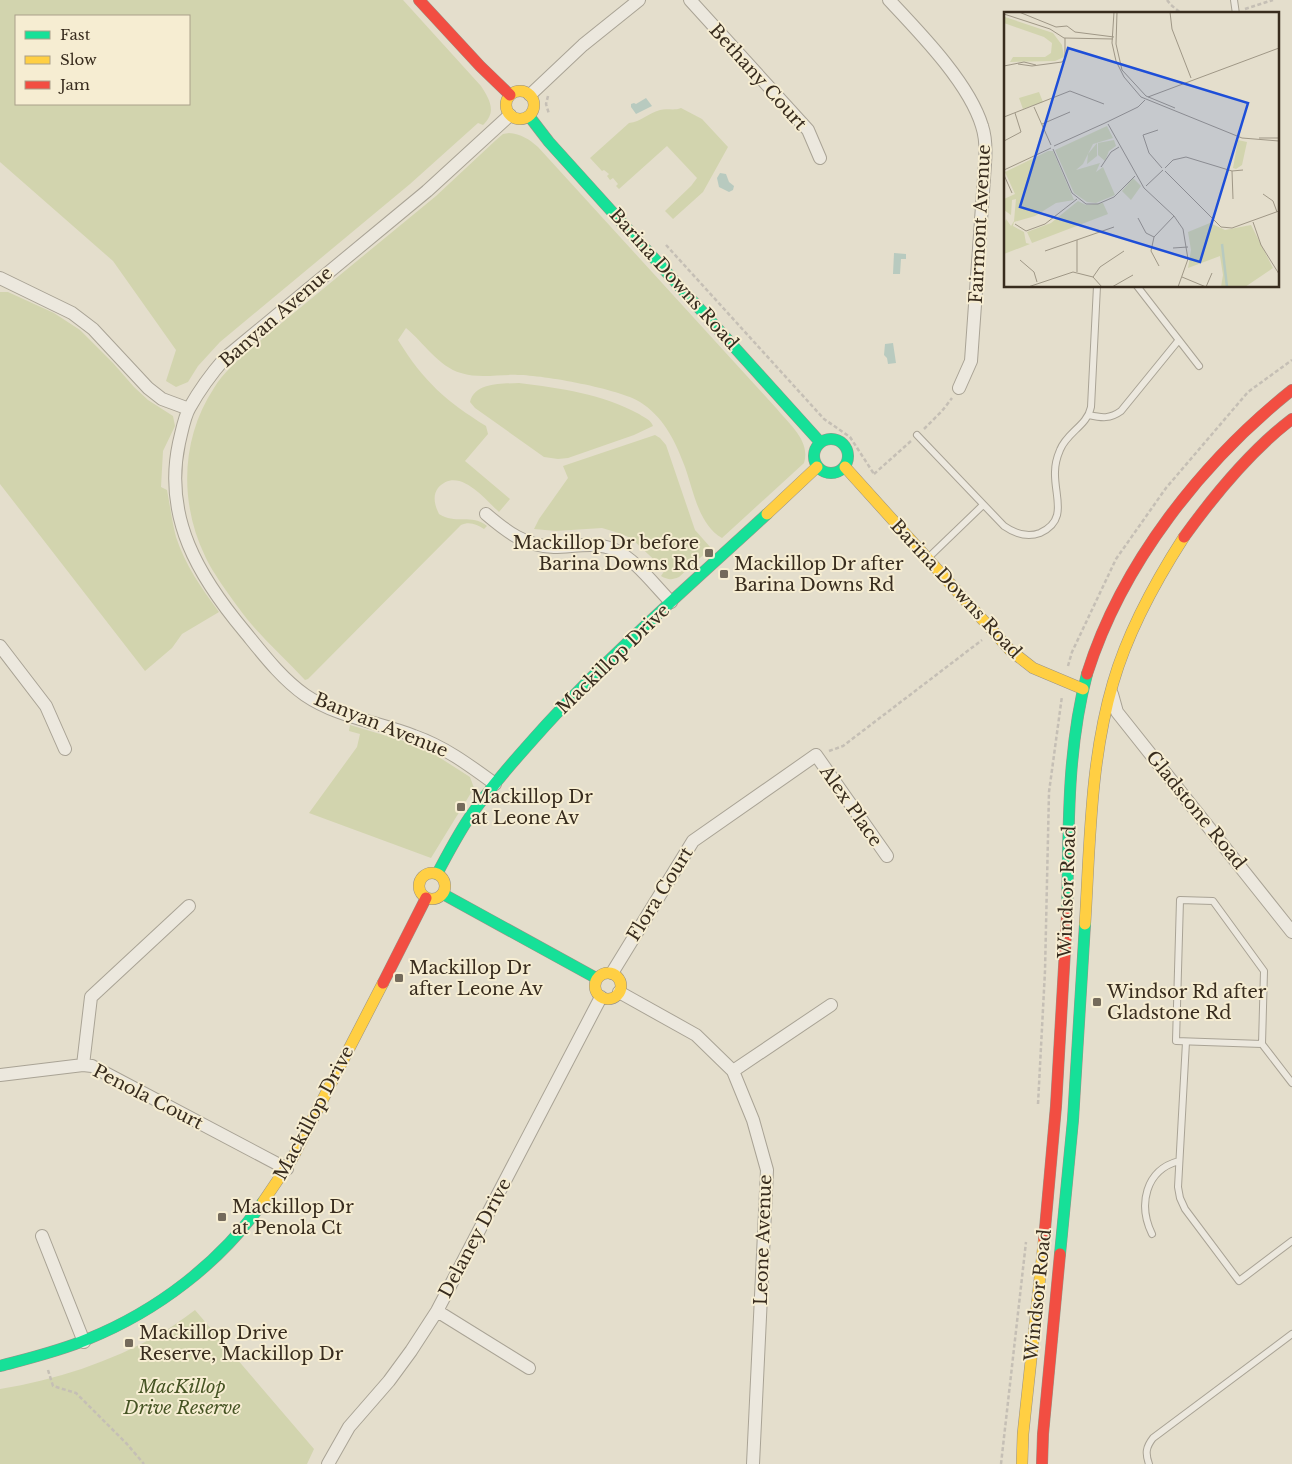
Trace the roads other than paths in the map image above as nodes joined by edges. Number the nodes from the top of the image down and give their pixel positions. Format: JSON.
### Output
{"nodes":[{"id":1,"x":419,"y":0,"type":"edge"},
{"id":2,"x":640,"y":0,"type":"edge"},
{"id":3,"x":690,"y":0,"type":"edge"},
{"id":4,"x":889,"y":0,"type":"edge"},
{"id":5,"x":510,"y":95,"type":"junction"},
{"id":6,"x":530,"y":95,"type":"junction"},
{"id":7,"x":510,"y":115,"type":"junction"},
{"id":8,"x":529,"y":116,"type":"junction"},
{"id":9,"x":820,"y":158,"type":"dead end"},
{"id":10,"x":0,"y":278,"type":"edge"},
{"id":11,"x":1097,"y":288,"type":"edge"},
{"id":12,"x":1138,"y":288,"type":"edge"},
{"id":13,"x":1178,"y":341,"type":"junction"},
{"id":14,"x":1199,"y":366,"type":"dead end"},
{"id":15,"x":958,"y":388,"type":"dead end"},
{"id":16,"x":1292,"y":390,"type":"edge"},
{"id":17,"x":189,"y":409,"type":"junction"},
{"id":18,"x":1089,"y":415,"type":"junction"},
{"id":19,"x":1292,"y":420,"type":"edge"},
{"id":20,"x":917,"y":435,"type":"dead end"},
{"id":21,"x":820,"y":442,"type":"junction"},
{"id":22,"x":845,"y":467,"type":"junction"},
{"id":23,"x":817,"y":468,"type":"junction"},
{"id":24,"x":983,"y":505,"type":"junction"},
{"id":25,"x":486,"y":514,"type":"dead end"},
{"id":26,"x":928,"y":558,"type":"junction"},
{"id":27,"x":671,"y":602,"type":"junction"},
{"id":28,"x":1135,"y":622,"type":"junction"},
{"id":29,"x":0,"y":646,"type":"edge"},
{"id":30,"x":1105,"y":669,"type":"dead end"},
{"id":31,"x":1096,"y":683,"type":"dead end"},
{"id":32,"x":1112,"y":684,"type":"junction"},
{"id":33,"x":1083,"y":689,"type":"junction"},
{"id":34,"x":65,"y":749,"type":"dead end"},
{"id":35,"x":816,"y":755,"type":"joint"},
{"id":36,"x":495,"y":784,"type":"junction"},
{"id":37,"x":887,"y":856,"type":"dead end"},
{"id":38,"x":437,"y":874,"type":"junction"},
{"id":39,"x":444,"y":894,"type":"junction"},
{"id":40,"x":426,"y":898,"type":"junction"},
{"id":41,"x":188,"y":906,"type":"dead end"},
{"id":42,"x":1292,"y":932,"type":"edge"},
{"id":43,"x":612,"y":973,"type":"junction"},
{"id":44,"x":596,"y":978,"type":"junction"},
{"id":45,"x":619,"y":992,"type":"junction"},
{"id":46,"x":601,"y":997,"type":"junction"},
{"id":47,"x":831,"y":1006,"type":"dead end"},
{"id":48,"x":1186,"y":1042,"type":"junction"},
{"id":49,"x":1262,"y":1044,"type":"junction"},
{"id":50,"x":83,"y":1065,"type":"junction"},
{"id":51,"x":733,"y":1071,"type":"junction"},
{"id":52,"x":0,"y":1075,"type":"edge"},
{"id":53,"x":1292,"y":1083,"type":"edge"},
{"id":54,"x":1179,"y":1161,"type":"junction"},
{"id":55,"x":287,"y":1169,"type":"junction"},
{"id":56,"x":1152,"y":1234,"type":"dead end"},
{"id":57,"x":42,"y":1236,"type":"dead end"},
{"id":58,"x":1292,"y":1241,"type":"edge"},
{"id":59,"x":437,"y":1310,"type":"junction"},
{"id":60,"x":1292,"y":1334,"type":"edge"},
{"id":61,"x":84,"y":1342,"type":"junction"},
{"id":62,"x":0,"y":1366,"type":"edge"},
{"id":63,"x":529,"y":1368,"type":"dead end"},
{"id":64,"x":328,"y":1464,"type":"edge"},
{"id":65,"x":753,"y":1464,"type":"edge"},
{"id":66,"x":1022,"y":1464,"type":"edge"},
{"id":67,"x":1042,"y":1464,"type":"edge"},
{"id":68,"x":1149,"y":1464,"type":"edge"}],
"edges":[{"from":1,"to":5,"type":"main road"},
{"from":2,"to":6,"type":"street"},
{"from":3,"to":9,"type":"street","name":"Bethany Court"},
{"from":4,"to":15,"type":"street","name":"Fairmont Avenue"},
{"from":5,"to":6,"type":"main road"},
{"from":5,"to":7,"type":"main road"},
{"from":6,"to":8,"type":"main road"},
{"from":7,"to":8,"type":"main road"},
{"from":7,"to":17,"type":"street","name":"Banyan Avenue"},
{"from":8,"to":21,"type":"main road","name":"Barina Downs Road"},
{"from":10,"to":17,"type":"street"},
{"from":11,"to":18,"type":"lane"},
{"from":12,"to":13,"type":"lane"},
{"from":13,"to":14,"type":"lane"},
{"from":13,"to":18,"type":"lane"},
{"from":16,"to":33,"type":"main road","name":"Windsor Road"},
{"from":17,"to":36,"type":"street","name":"Banyan Avenue"},
{"from":18,"to":24,"type":"lane"},
{"from":19,"to":28,"type":"main road","name":"Windsor Road"},
{"from":20,"to":24,"type":"lane"},
{"from":21,"to":22,"type":"main road"},
{"from":21,"to":23,"type":"main road"},
{"from":22,"to":23,"type":"main road"},
{"from":22,"to":26,"type":"main road","name":"Barina Downs Road"},
{"from":23,"to":27,"type":"main road","name":"Mackillop Drive"},
{"from":24,"to":26,"type":"lane"},
{"from":25,"to":27,"type":"street"},
{"from":26,"to":33,"type":"main road","name":"Barina Downs Road"},
{"from":27,"to":36,"type":"main road","name":"Mackillop Drive"},
{"from":28,"to":30,"type":"main road"},
{"from":28,"to":32,"type":"main road","name":"Windsor Road"},
{"from":29,"to":34,"type":"street"},
{"from":31,"to":33,"type":"main road"},
{"from":32,"to":42,"type":"street","name":"Gladstone Road"},
{"from":32,"to":67,"type":"main road","name":"Windsor Road"},
{"from":33,"to":66,"type":"main road","name":"Windsor Road"},
{"from":35,"to":37,"type":"street","name":"Alex Place"},
{"from":35,"to":43,"type":"street","name":"Flora Court"},
{"from":36,"to":38,"type":"main road","name":"Mackillop Drive"},
{"from":38,"to":39,"type":"main road"},
{"from":38,"to":40,"type":"main road"},
{"from":39,"to":40,"type":"main road"},
{"from":39,"to":44,"type":"main road"},
{"from":40,"to":55,"type":"main road","name":"Mackillop Drive"},
{"from":41,"to":50,"type":"street"},
{"from":43,"to":44,"type":"main road"},
{"from":43,"to":45,"type":"main road"},
{"from":44,"to":46,"type":"main road"},
{"from":45,"to":46,"type":"main road"},
{"from":45,"to":51,"type":"street","name":"Leone Avenue"},
{"from":46,"to":59,"type":"street","name":"Delaney Drive"},
{"from":47,"to":51,"type":"street"},
{"from":48,"to":49,"type":"lane"},
{"from":48,"to":49,"type":"lane"},
{"from":48,"to":54,"type":"lane"},
{"from":49,"to":53,"type":"lane"},
{"from":50,"to":52,"type":"street","name":"Penola Court"},
{"from":50,"to":55,"type":"street","name":"Penola Court"},
{"from":51,"to":65,"type":"street","name":"Leone Avenue"},
{"from":54,"to":56,"type":"lane"},
{"from":54,"to":58,"type":"lane"},
{"from":55,"to":61,"type":"main road","name":"Mackillop Drive"},
{"from":57,"to":61,"type":"street"},
{"from":59,"to":63,"type":"street"},
{"from":59,"to":64,"type":"street","name":"Delaney Drive"},
{"from":60,"to":68,"type":"lane"},
{"from":61,"to":62,"type":"main road","name":"Mackillop Drive"}]}
